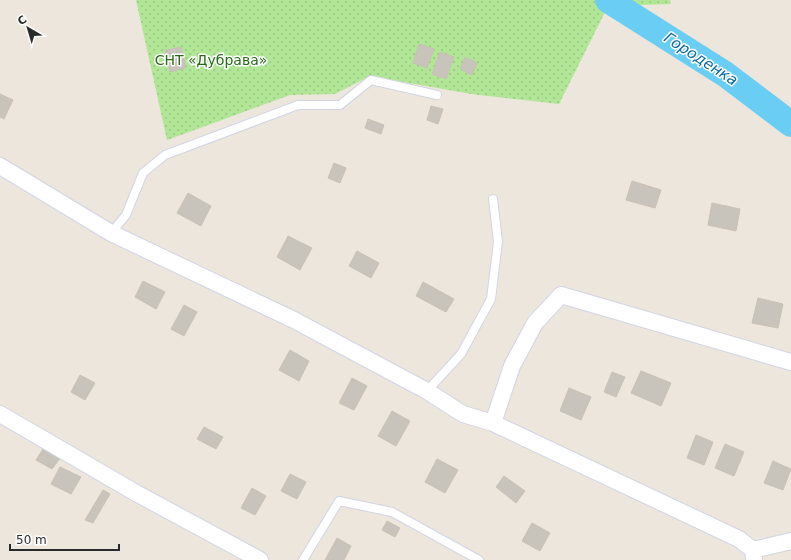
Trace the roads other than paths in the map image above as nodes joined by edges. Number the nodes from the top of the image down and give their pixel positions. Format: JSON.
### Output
{"nodes":[{"id":1,"x":437,"y":95,"type":"dead end"},
{"id":2,"x":0,"y":166,"type":"edge"},
{"id":3,"x":493,"y":199,"type":"dead end"},
{"id":4,"x":111,"y":233,"type":"junction"},
{"id":5,"x":791,"y":362,"type":"edge"},
{"id":6,"x":427,"y":391,"type":"junction"},
{"id":7,"x":0,"y":414,"type":"edge"},
{"id":8,"x":493,"y":423,"type":"junction"},
{"id":9,"x":791,"y":541,"type":"edge"},
{"id":10,"x":754,"y":555,"type":"edge"},
{"id":11,"x":260,"y":560,"type":"edge"},
{"id":12,"x":303,"y":560,"type":"edge"},
{"id":13,"x":479,"y":560,"type":"edge"}],
"edges":[{"from":1,"to":4,"type":"lane"},
{"from":2,"to":4,"type":"street"},
{"from":3,"to":6,"type":"lane"},
{"from":4,"to":6,"type":"street"},
{"from":5,"to":8,"type":"street"},
{"from":6,"to":8,"type":"street"},
{"from":7,"to":11,"type":"street"},
{"from":8,"to":10,"type":"street"},
{"from":9,"to":10,"type":"street"},
{"from":12,"to":13,"type":"lane"}]}
